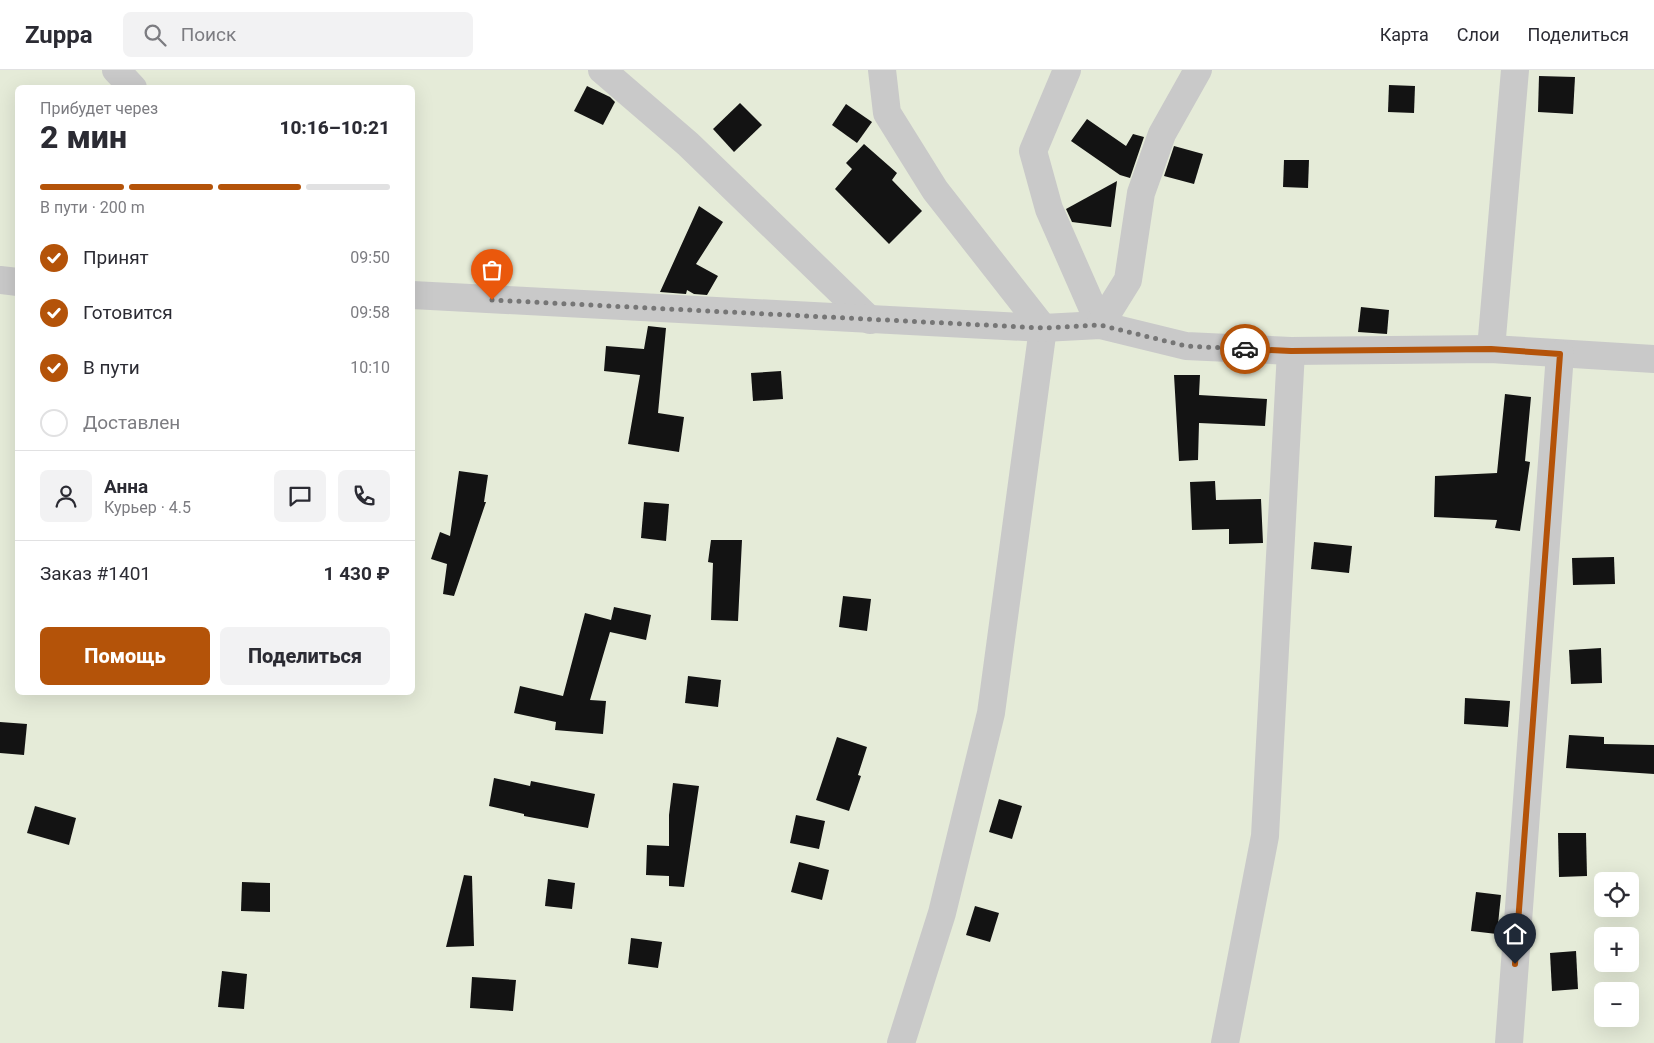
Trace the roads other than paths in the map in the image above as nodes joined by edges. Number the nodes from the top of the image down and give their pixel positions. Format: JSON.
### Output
{"nodes":[{"id":1,"x":116,"y":70,"type":"edge"},
{"id":2,"x":602,"y":70,"type":"edge"},
{"id":3,"x":882,"y":70,"type":"edge"},
{"id":4,"x":1068,"y":70,"type":"edge"},
{"id":5,"x":1198,"y":70,"type":"edge"},
{"id":6,"x":1515,"y":70,"type":"edge"},
{"id":7,"x":130,"y":85,"type":"edge"},
{"id":8,"x":0,"y":280,"type":"edge"},
{"id":9,"x":15,"y":282,"type":"edge"},
{"id":10,"x":415,"y":296,"type":"edge"},
{"id":11,"x":870,"y":320,"type":"junction"},
{"id":12,"x":1100,"y":325,"type":"junction"},
{"id":13,"x":1043,"y":328,"type":"junction"},
{"id":14,"x":1491,"y":349,"type":"junction"},
{"id":15,"x":1291,"y":351,"type":"junction"},
{"id":16,"x":1560,"y":354,"type":"junction"},
{"id":17,"x":1654,"y":359,"type":"edge"},
{"id":18,"x":901,"y":1043,"type":"edge"},
{"id":19,"x":1224,"y":1043,"type":"edge"},
{"id":20,"x":1509,"y":1043,"type":"edge"}],
"edges":[{"from":1,"to":7,"type":"street"},
{"from":2,"to":11,"type":"street"},
{"from":3,"to":13,"type":"street"},
{"from":4,"to":12,"type":"street"},
{"from":5,"to":12,"type":"street"},
{"from":6,"to":14,"type":"street"},
{"from":8,"to":9,"type":"street"},
{"from":10,"to":11,"type":"street"},
{"from":11,"to":13,"type":"street"},
{"from":12,"to":13,"type":"street"},
{"from":12,"to":15,"type":"street"},
{"from":13,"to":18,"type":"street"},
{"from":14,"to":15,"type":"street"},
{"from":14,"to":16,"type":"street"},
{"from":15,"to":19,"type":"street"},
{"from":16,"to":17,"type":"street"},
{"from":16,"to":20,"type":"street"}]}
